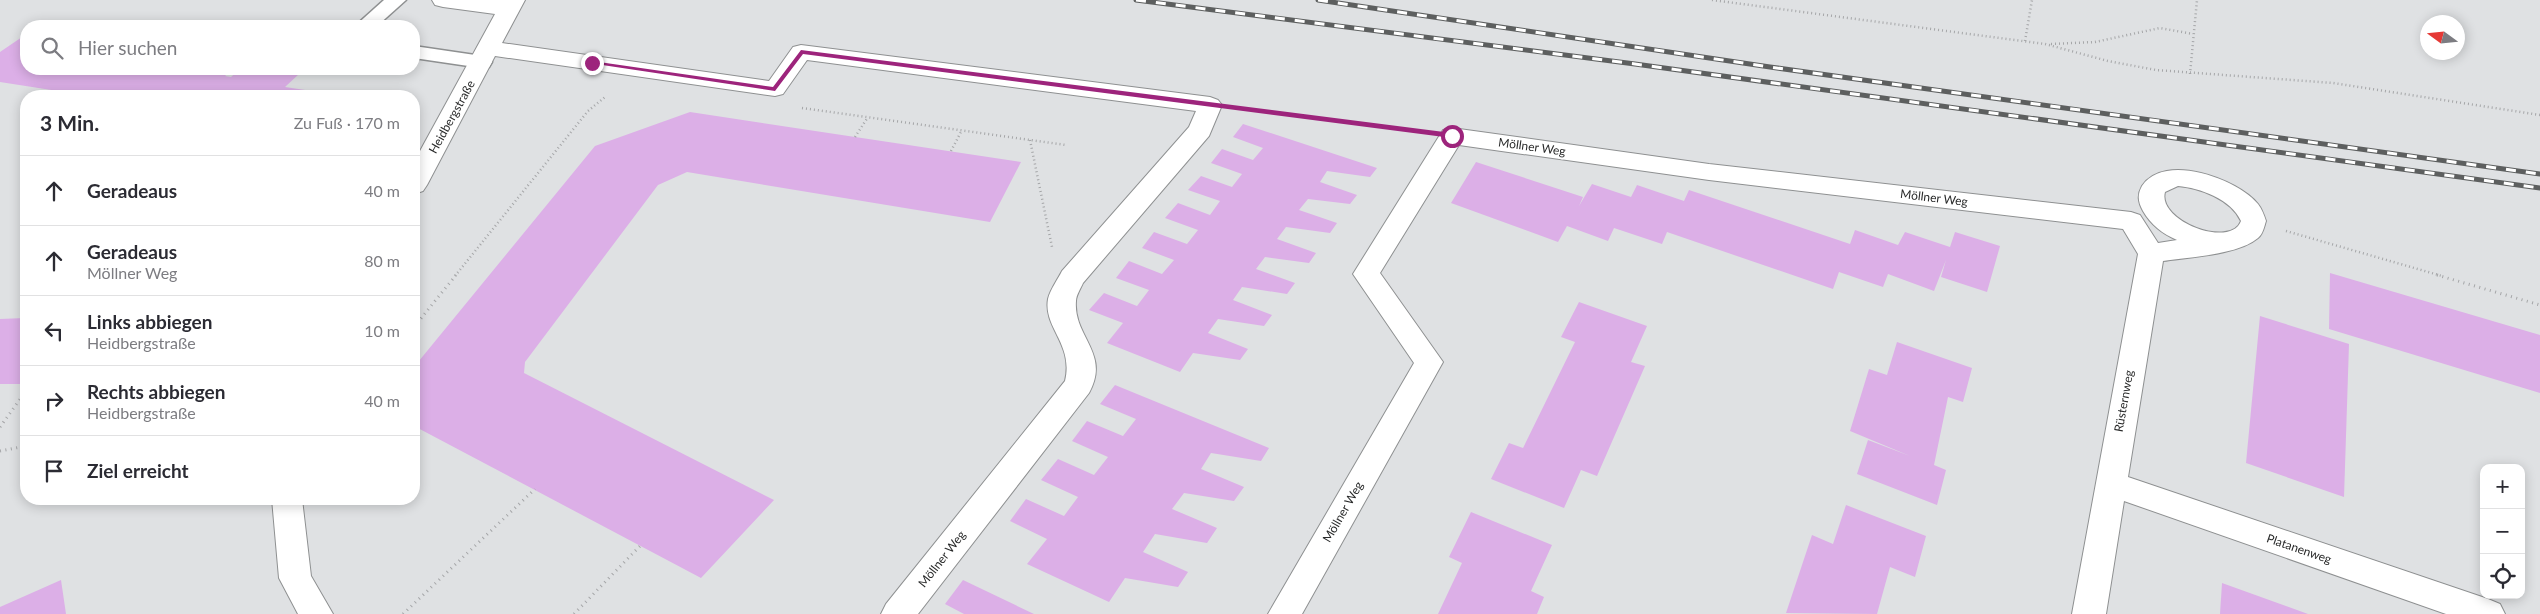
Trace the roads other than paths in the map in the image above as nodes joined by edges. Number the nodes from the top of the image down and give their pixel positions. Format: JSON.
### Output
{"nodes":[{"id":1,"x":396,"y":0,"type":"edge"},
{"id":2,"x":443,"y":0,"type":"edge"},
{"id":3,"x":511,"y":5,"type":"edge"},
{"id":4,"x":372,"y":20,"type":"edge"},
{"id":5,"x":420,"y":52,"type":"edge"},
{"id":6,"x":486,"y":55,"type":"junction"},
{"id":7,"x":420,"y":174,"type":"edge"},
{"id":8,"x":2150,"y":200,"type":"junction"},
{"id":9,"x":2216,"y":242,"type":"junction"},
{"id":10,"x":2150,"y":254,"type":"junction"},
{"id":11,"x":2110,"y":484,"type":"junction"},
{"id":12,"x":288,"y":505,"type":"edge"},
{"id":13,"x":316,"y":614,"type":"edge"},
{"id":14,"x":898,"y":614,"type":"edge"},
{"id":15,"x":1284,"y":614,"type":"edge"},
{"id":16,"x":2089,"y":614,"type":"edge"},
{"id":17,"x":2488,"y":614,"type":"edge"}],
"edges":[{"from":1,"to":4,"type":"lane"},
{"from":2,"to":3,"type":"street","name":"Heidbergstraße"},
{"from":3,"to":6,"type":"street","name":"Heidbergstraße"},
{"from":5,"to":6,"type":"lane"},
{"from":6,"to":7,"type":"street","name":"Heidbergstraße"},
{"from":6,"to":14,"type":"street","name":"Möllner Weg"},
{"from":8,"to":9,"type":"street"},
{"from":8,"to":9,"type":"street"},
{"from":8,"to":10,"type":"street","name":"Rüsternweg"},
{"from":9,"to":10,"type":"street"},
{"from":10,"to":11,"type":"street","name":"Rüsternweg"},
{"from":10,"to":15,"type":"street","name":"Möllner Weg"},
{"from":11,"to":16,"type":"street","name":"Rüsternweg"},
{"from":11,"to":17,"type":"street","name":"Platanenweg"},
{"from":12,"to":13,"type":"street"}]}
